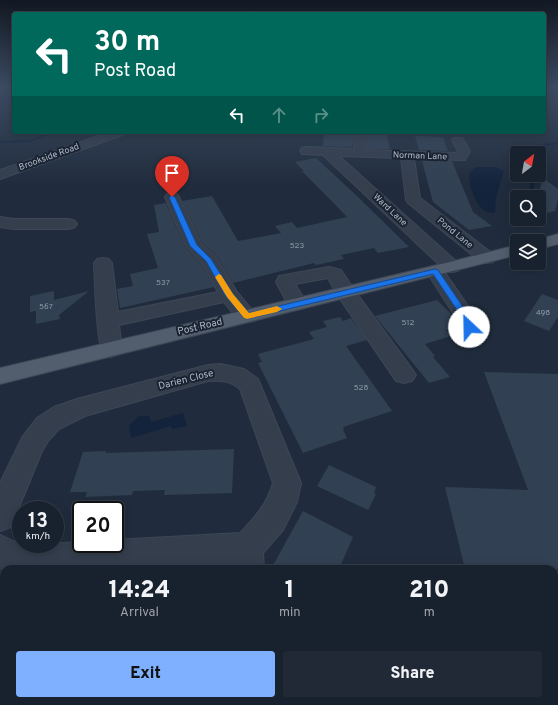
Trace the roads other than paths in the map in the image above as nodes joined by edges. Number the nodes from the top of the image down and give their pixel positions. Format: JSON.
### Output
{"nodes":[{"id":1,"x":115,"y":134,"type":"edge"},
{"id":2,"x":359,"y":135,"type":"dead end"},
{"id":3,"x":458,"y":140,"type":"dead end"},
{"id":4,"x":306,"y":152,"type":"dead end"},
{"id":5,"x":328,"y":153,"type":"junction"},
{"id":6,"x":360,"y":154,"type":"junction"},
{"id":7,"x":407,"y":156,"type":"junction"},
{"id":8,"x":0,"y":175,"type":"edge"},
{"id":9,"x":172,"y":197,"type":"dead end"},
{"id":10,"x":424,"y":208,"type":"junction"},
{"id":11,"x":395,"y":215,"type":"junction"},
{"id":12,"x":0,"y":222,"type":"edge"},
{"id":13,"x":68,"y":224,"type":"dead end"},
{"id":14,"x":558,"y":239,"type":"edge"},
{"id":15,"x":546,"y":242,"type":"edge"},
{"id":16,"x":510,"y":252,"type":"edge"},
{"id":17,"x":486,"y":258,"type":"junction"},
{"id":18,"x":102,"y":263,"type":"dead end"},
{"id":19,"x":443,"y":269,"type":"junction"},
{"id":20,"x":346,"y":293,"type":"junction"},
{"id":21,"x":229,"y":295,"type":"junction"},
{"id":22,"x":297,"y":304,"type":"junction"},
{"id":23,"x":247,"y":316,"type":"junction"},
{"id":24,"x":108,"y":321,"type":"junction"},
{"id":25,"x":470,"y":335,"type":"dead end"},
{"id":26,"x":110,"y":349,"type":"junction"},
{"id":27,"x":404,"y":375,"type":"dead end"},
{"id":28,"x":0,"y":376,"type":"edge"},
{"id":29,"x":0,"y":517,"type":"edge"},
{"id":30,"x":0,"y":551,"type":"edge"},
{"id":31,"x":248,"y":559,"type":"edge"}],
"edges":[{"from":1,"to":8,"type":"street","name":"Brookside Road"},
{"from":2,"to":6,"type":"street"},
{"from":3,"to":7,"type":"street","name":"Norman Lane"},
{"from":4,"to":5,"type":"street","name":"Norman Lane"},
{"from":5,"to":6,"type":"street","name":"Norman Lane"},
{"from":5,"to":11,"type":"street","name":"Ward Lane"},
{"from":6,"to":7,"type":"street","name":"Norman Lane"},
{"from":7,"to":10,"type":"street","name":"Pond Lane"},
{"from":9,"to":21,"type":"street"},
{"from":10,"to":11,"type":"street"},
{"from":10,"to":17,"type":"street","name":"Pond Lane"},
{"from":11,"to":19,"type":"street","name":"Ward Lane"},
{"from":12,"to":13,"type":"street"},
{"from":14,"to":15,"type":"main road"},
{"from":16,"to":17,"type":"main road","name":"Post Road"},
{"from":17,"to":19,"type":"main road","name":"Post Road"},
{"from":18,"to":24,"type":"street"},
{"from":19,"to":20,"type":"main road","name":"Post Road"},
{"from":19,"to":25,"type":"street","name":"Ward Lane"},
{"from":20,"to":22,"type":"main road","name":"Post Road"},
{"from":20,"to":22,"type":"street"},
{"from":20,"to":27,"type":"street"},
{"from":21,"to":23,"type":"street"},
{"from":21,"to":24,"type":"street"},
{"from":22,"to":23,"type":"main road","name":"Post Road"},
{"from":23,"to":26,"type":"main road","name":"Post Road"},
{"from":24,"to":26,"type":"street"},
{"from":26,"to":28,"type":"main road","name":"Post Road"},
{"from":29,"to":31,"type":"street","name":"Darien Close"},
{"from":30,"to":31,"type":"street","name":"Darien Close"}]}
